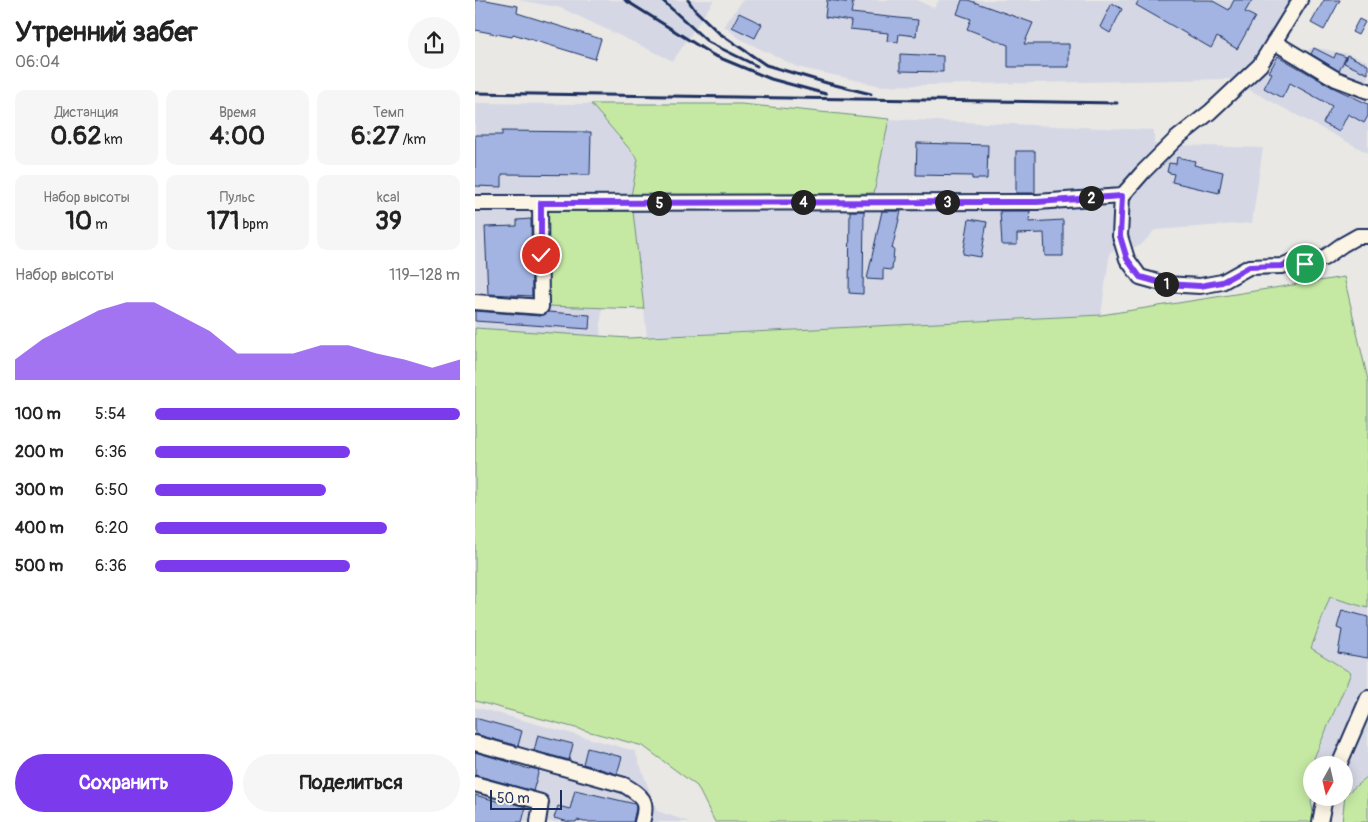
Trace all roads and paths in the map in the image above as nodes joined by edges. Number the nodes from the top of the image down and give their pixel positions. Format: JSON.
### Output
{"nodes":[{"id":1,"x":1301,"y":0,"type":"edge"},
{"id":2,"x":1274,"y":42,"type":"junction"},
{"id":3,"x":1368,"y":91,"type":"edge"},
{"id":4,"x":1122,"y":196,"type":"junction"},
{"id":5,"x":475,"y":203,"type":"edge"},
{"id":6,"x":541,"y":203,"type":"junction"},
{"id":7,"x":1368,"y":236,"type":"edge"},
{"id":8,"x":475,"y":302,"type":"edge"},
{"id":9,"x":1368,"y":698,"type":"edge"},
{"id":10,"x":475,"y":743,"type":"edge"},
{"id":11,"x":1343,"y":756,"type":"edge"},
{"id":12,"x":475,"y":784,"type":"edge"},
{"id":13,"x":1323,"y":806,"type":"edge"},
{"id":14,"x":538,"y":822,"type":"edge"},
{"id":15,"x":642,"y":822,"type":"edge"},
{"id":16,"x":1320,"y":822,"type":"edge"}],
"edges":[{"from":1,"to":2,"type":"street"},
{"from":2,"to":3,"type":"street"},
{"from":2,"to":4,"type":"street"},
{"from":4,"to":6,"type":"street"},
{"from":4,"to":7,"type":"street"},
{"from":5,"to":6,"type":"street"},
{"from":6,"to":8,"type":"street"},
{"from":9,"to":11,"type":"street"},
{"from":10,"to":15,"type":"street"},
{"from":12,"to":14,"type":"street"},
{"from":13,"to":16,"type":"street"}]}
